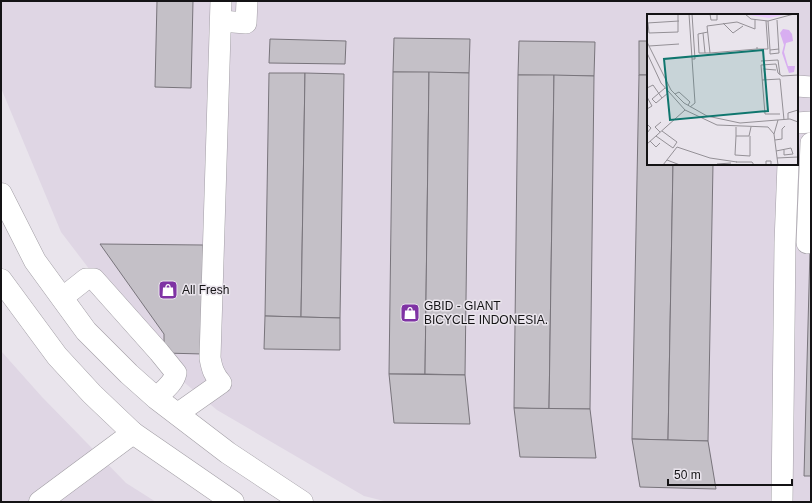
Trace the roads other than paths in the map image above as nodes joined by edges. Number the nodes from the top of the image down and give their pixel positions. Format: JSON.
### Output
{"nodes":[{"id":1,"x":247,"y":1,"type":"edge"},
{"id":2,"x":221,"y":11,"type":"edge"},
{"id":3,"x":798,"y":86,"type":"edge"},
{"id":4,"x":811,"y":87,"type":"edge"},
{"id":5,"x":811,"y":122,"type":"edge"},
{"id":6,"x":798,"y":123,"type":"edge"},
{"id":7,"x":811,"y":151,"type":"edge"},
{"id":8,"x":788,"y":165,"type":"edge"},
{"id":9,"x":1,"y":194,"type":"edge"},
{"id":10,"x":785,"y":243,"type":"junction"},
{"id":11,"x":809,"y":243,"type":"edge"},
{"id":12,"x":2,"y":283,"type":"edge"},
{"id":13,"x":62,"y":298,"type":"junction"},
{"id":14,"x":156,"y":398,"type":"junction"},
{"id":15,"x":177,"y":414,"type":"junction"},
{"id":16,"x":133,"y":434,"type":"junction"},
{"id":17,"x":40,"y":502,"type":"edge"},
{"id":18,"x":233,"y":502,"type":"edge"},
{"id":19,"x":302,"y":502,"type":"edge"},
{"id":20,"x":782,"y":502,"type":"edge"}],
"edges":[{"from":1,"to":2,"type":"lane"},
{"from":2,"to":15,"type":"lane"},
{"from":3,"to":4,"type":"lane"},
{"from":5,"to":6,"type":"lane"},
{"from":7,"to":11,"type":"lane"},
{"from":8,"to":10,"type":"lane"},
{"from":9,"to":13,"type":"main road"},
{"from":10,"to":11,"type":"lane"},
{"from":10,"to":20,"type":"lane"},
{"from":12,"to":16,"type":"main road"},
{"from":13,"to":14,"type":"main road"},
{"from":13,"to":14,"type":"lane"},
{"from":14,"to":15,"type":"main road"},
{"from":15,"to":19,"type":"main road"},
{"from":16,"to":17,"type":"main road"},
{"from":16,"to":18,"type":"main road"}]}
